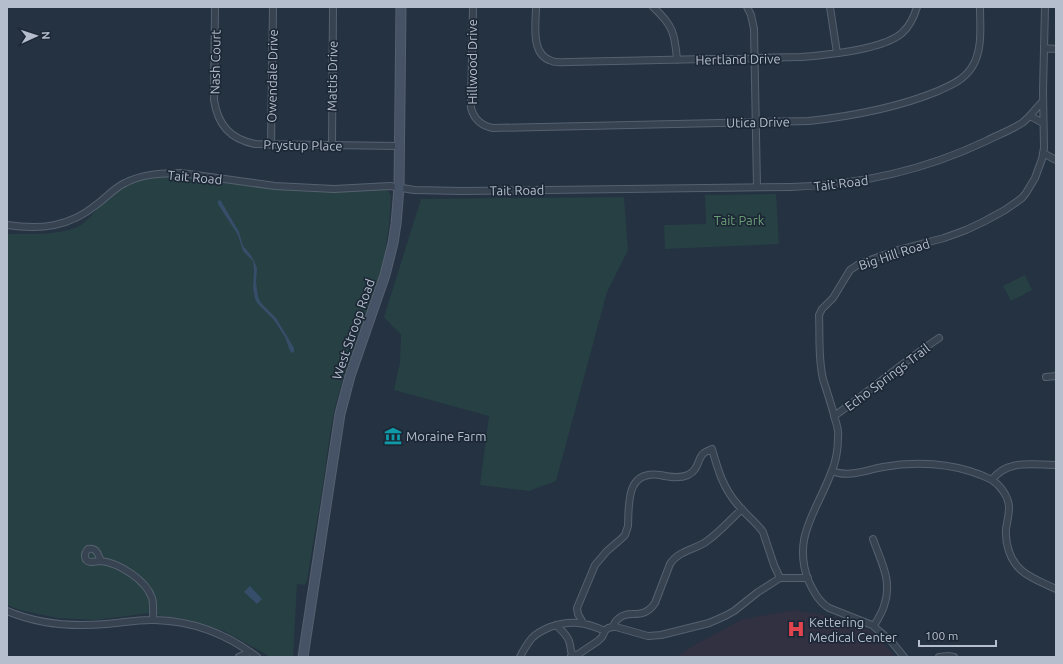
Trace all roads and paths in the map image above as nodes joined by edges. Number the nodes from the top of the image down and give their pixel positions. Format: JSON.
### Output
{"nodes":[{"id":1,"x":216,"y":7,"type":"edge"},
{"id":2,"x":273,"y":7,"type":"edge"},
{"id":3,"x":333,"y":7,"type":"edge"},
{"id":4,"x":401,"y":7,"type":"edge"},
{"id":5,"x":473,"y":7,"type":"edge"},
{"id":6,"x":536,"y":7,"type":"edge"},
{"id":7,"x":653,"y":7,"type":"edge"},
{"id":8,"x":747,"y":7,"type":"edge"},
{"id":9,"x":830,"y":7,"type":"edge"},
{"id":10,"x":917,"y":7,"type":"edge"},
{"id":11,"x":980,"y":7,"type":"edge"},
{"id":12,"x":1045,"y":7,"type":"edge"},
{"id":13,"x":1044,"y":48,"type":"junction"},
{"id":14,"x":1056,"y":49,"type":"edge"},
{"id":15,"x":837,"y":53,"type":"junction"},
{"id":16,"x":754,"y":58,"type":"junction"},
{"id":17,"x":677,"y":60,"type":"junction"},
{"id":18,"x":1043,"y":101,"type":"junction"},
{"id":19,"x":474,"y":116,"type":"joint"},
{"id":20,"x":1030,"y":116,"type":"junction"},
{"id":21,"x":218,"y":117,"type":"joint"},
{"id":22,"x":755,"y":122,"type":"junction"},
{"id":23,"x":1043,"y":123,"type":"junction"},
{"id":24,"x":271,"y":145,"type":"junction"},
{"id":25,"x":332,"y":146,"type":"junction"},
{"id":26,"x":399,"y":146,"type":"junction"},
{"id":27,"x":1043,"y":153,"type":"junction"},
{"id":28,"x":1056,"y":160,"type":"edge"},
{"id":29,"x":399,"y":188,"type":"junction"},
{"id":30,"x":757,"y":188,"type":"junction"},
{"id":31,"x":7,"y":225,"type":"edge"},
{"id":32,"x":939,"y":338,"type":"dead end"},
{"id":33,"x":1056,"y":376,"type":"edge"},
{"id":34,"x":1046,"y":378,"type":"dead end"},
{"id":35,"x":834,"y":416,"type":"junction"},
{"id":36,"x":1056,"y":465,"type":"edge"},
{"id":37,"x":832,"y":471,"type":"junction"},
{"id":38,"x":992,"y":480,"type":"junction"},
{"id":39,"x":742,"y":509,"type":"junction"},
{"id":40,"x":873,"y":539,"type":"dead end"},
{"id":41,"x":101,"y":561,"type":"dead end"},
{"id":42,"x":780,"y":578,"type":"junction"},
{"id":43,"x":808,"y":578,"type":"junction"},
{"id":44,"x":1056,"y":589,"type":"edge"},
{"id":45,"x":7,"y":611,"type":"edge"},
{"id":46,"x":153,"y":620,"type":"junction"},
{"id":47,"x":583,"y":623,"type":"junction"},
{"id":48,"x":556,"y":625,"type":"junction"},
{"id":49,"x":874,"y":626,"type":"junction"},
{"id":50,"x":613,"y":627,"type":"junction"},
{"id":51,"x":605,"y":631,"type":"junction"},
{"id":52,"x":250,"y":652,"type":"junction"},
{"id":53,"x":571,"y":656,"type":"edge"},
{"id":54,"x":239,"y":657,"type":"edge"},
{"id":55,"x":256,"y":657,"type":"edge"},
{"id":56,"x":303,"y":657,"type":"edge"},
{"id":57,"x":520,"y":657,"type":"edge"},
{"id":58,"x":904,"y":657,"type":"edge"},
{"id":59,"x":939,"y":657,"type":"edge"},
{"id":60,"x":954,"y":657,"type":"edge"}],
"edges":[{"from":1,"to":21,"type":"street","name":"Nash Court"},
{"from":2,"to":24,"type":"street","name":"Owendale Drive"},
{"from":3,"to":25,"type":"street","name":"Mattis Drive"},
{"from":4,"to":26,"type":"main road","name":"West Stroop Road"},
{"from":5,"to":19,"type":"street","name":"Hillwood Drive"},
{"from":6,"to":17,"type":"street","name":"Hertland Drive"},
{"from":7,"to":17,"type":"street"},
{"from":8,"to":16,"type":"street"},
{"from":9,"to":15,"type":"street"},
{"from":10,"to":15,"type":"street","name":"Hertland Drive"},
{"from":11,"to":22,"type":"street","name":"Utica Drive"},
{"from":12,"to":13,"type":"street","name":"Big Hill Road"},
{"from":13,"to":14,"type":"street"},
{"from":13,"to":18,"type":"street","name":"Big Hill Road"},
{"from":15,"to":16,"type":"street","name":"Hertland Drive"},
{"from":16,"to":17,"type":"street","name":"Hertland Drive"},
{"from":16,"to":22,"type":"street"},
{"from":18,"to":20,"type":"street","name":"Tait Road"},
{"from":18,"to":23,"type":"street","name":"Big Hill Road"},
{"from":19,"to":22,"type":"street","name":"Utica Drive"},
{"from":20,"to":23,"type":"street"},
{"from":20,"to":30,"type":"street","name":"Tait Road"},
{"from":21,"to":24,"type":"street","name":"Prystup Place"},
{"from":22,"to":30,"type":"street"},
{"from":23,"to":27,"type":"street","name":"Big Hill Road"},
{"from":24,"to":25,"type":"street","name":"Prystup Place"},
{"from":25,"to":26,"type":"street","name":"Prystup Place"},
{"from":26,"to":29,"type":"main road","name":"West Stroop Road"},
{"from":27,"to":28,"type":"street"},
{"from":27,"to":35,"type":"street","name":"Big Hill Road"},
{"from":29,"to":30,"type":"street","name":"Tait Road"},
{"from":29,"to":31,"type":"street","name":"Tait Road"},
{"from":29,"to":56,"type":"main road","name":"West Stroop Road"},
{"from":32,"to":35,"type":"street","name":"Echo Springs Trail"},
{"from":33,"to":34,"type":"street"},
{"from":35,"to":37,"type":"street","name":"Big Hill Road"},
{"from":36,"to":38,"type":"street"},
{"from":37,"to":38,"type":"street"},
{"from":37,"to":43,"type":"street","name":"Big Hill Road"},
{"from":38,"to":44,"type":"street"},
{"from":39,"to":42,"type":"street"},
{"from":39,"to":47,"type":"street"},
{"from":39,"to":50,"type":"street"},
{"from":40,"to":49,"type":"street"},
{"from":41,"to":46,"type":"street"},
{"from":42,"to":43,"type":"street"},
{"from":42,"to":50,"type":"street"},
{"from":43,"to":49,"type":"street","name":"Big Hill Road"},
{"from":45,"to":46,"type":"street"},
{"from":46,"to":52,"type":"street"},
{"from":47,"to":48,"type":"street"},
{"from":47,"to":51,"type":"street"},
{"from":48,"to":53,"type":"street"},
{"from":48,"to":57,"type":"street"},
{"from":49,"to":58,"type":"street","name":"Big Hill Road"},
{"from":50,"to":51,"type":"street"},
{"from":51,"to":53,"type":"street"},
{"from":52,"to":54,"type":"street"},
{"from":52,"to":55,"type":"street"},
{"from":59,"to":60,"type":"street"}]}
